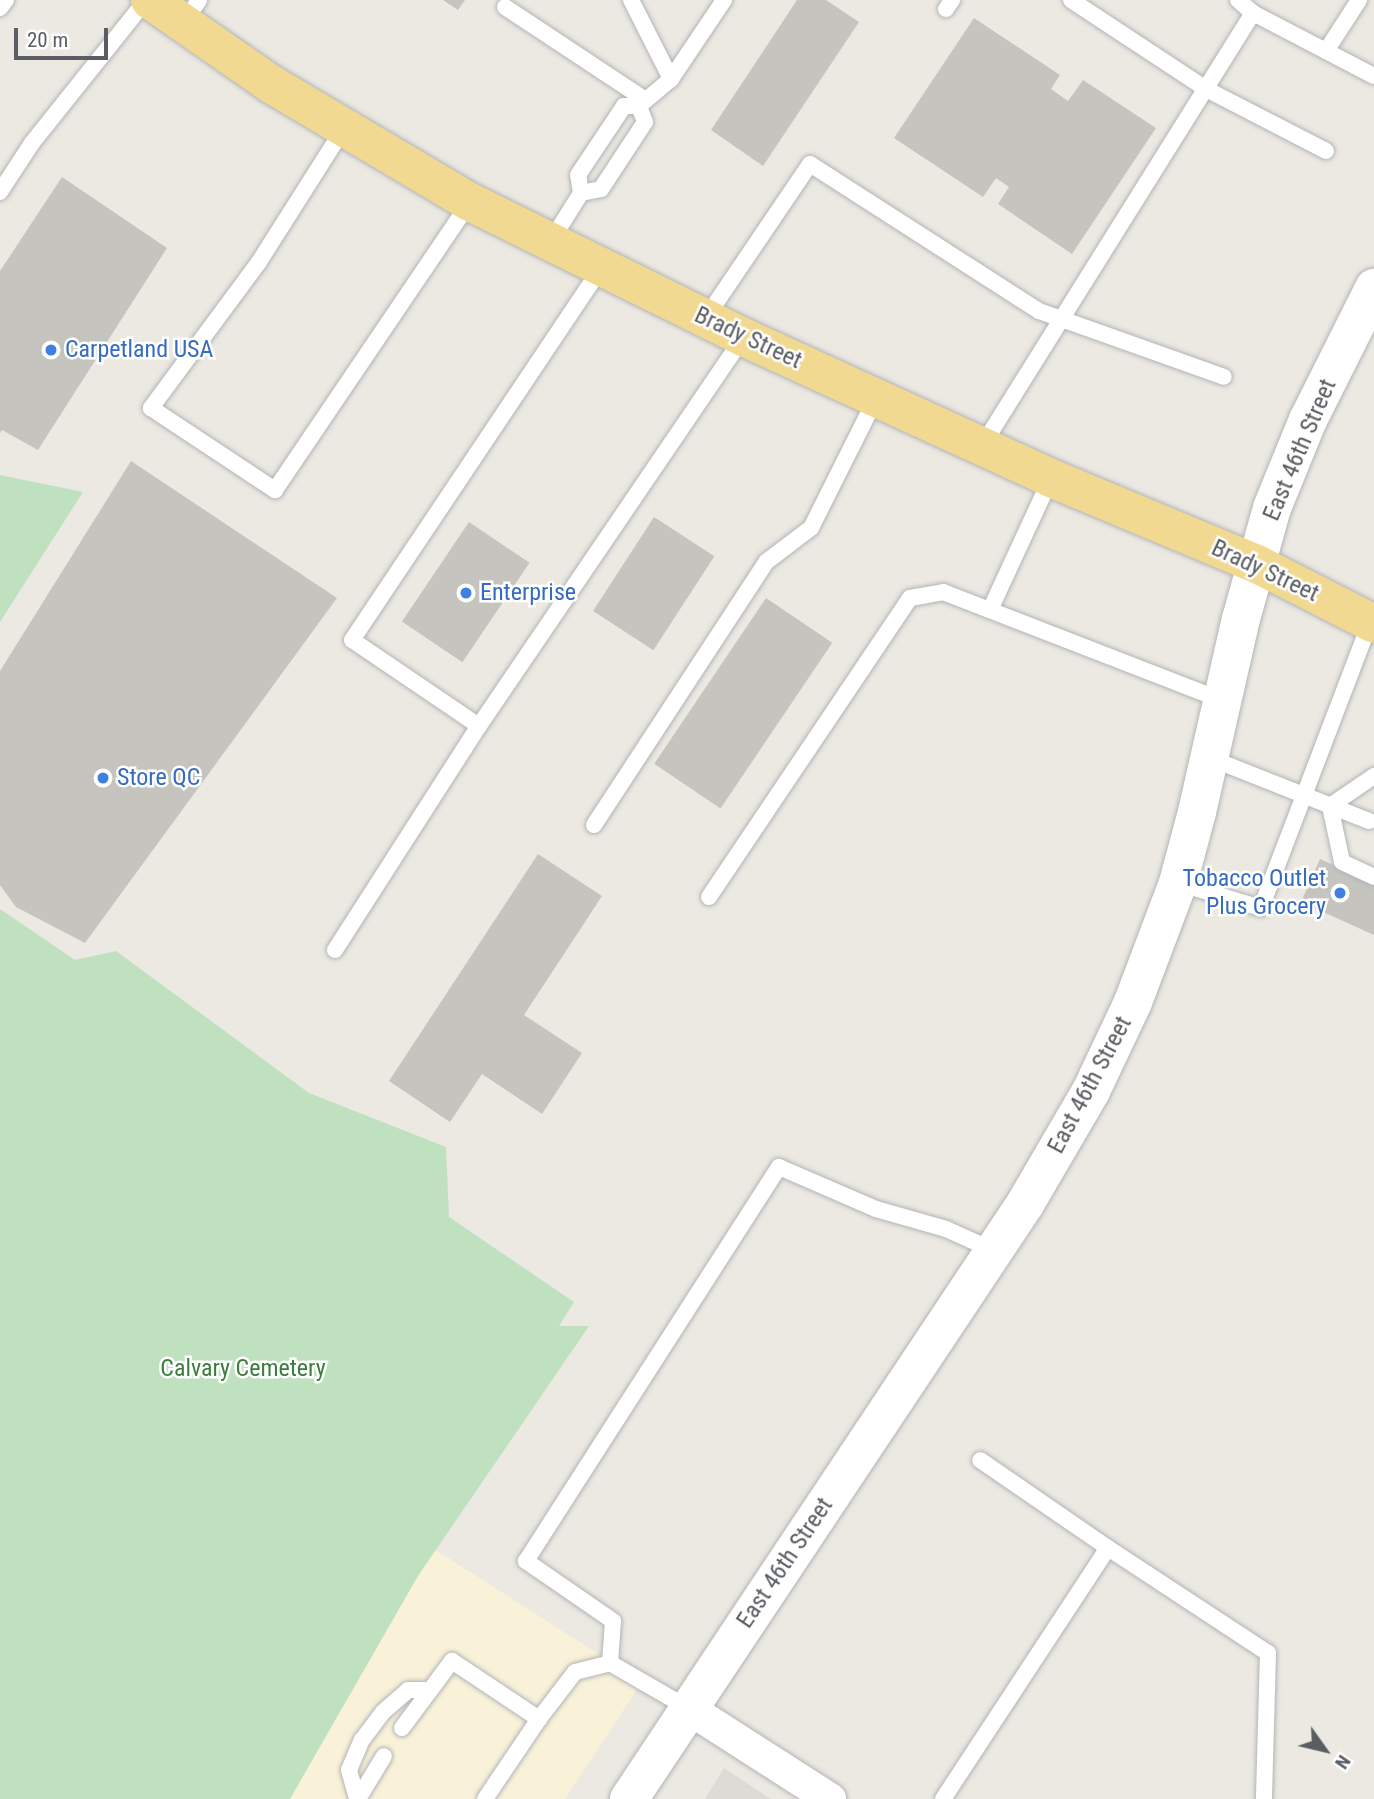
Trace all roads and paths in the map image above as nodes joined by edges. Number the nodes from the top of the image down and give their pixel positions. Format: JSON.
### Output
{"nodes":[{"id":1,"x":6,"y":0,"type":"edge"},
{"id":2,"x":148,"y":0,"type":"edge"},
{"id":3,"x":631,"y":0,"type":"edge"},
{"id":4,"x":724,"y":0,"type":"edge"},
{"id":5,"x":1071,"y":0,"type":"edge"},
{"id":6,"x":1238,"y":0,"type":"edge"},
{"id":7,"x":1359,"y":0,"type":"edge"},
{"id":8,"x":0,"y":8,"type":"edge"},
{"id":9,"x":505,"y":8,"type":"dead end"},
{"id":10,"x":191,"y":11,"type":"edge"},
{"id":11,"x":1253,"y":13,"type":"junction"},
{"id":12,"x":1326,"y":51,"type":"junction"},
{"id":13,"x":1374,"y":76,"type":"edge"},
{"id":14,"x":671,"y":79,"type":"junction"},
{"id":15,"x":1206,"y":89,"type":"junction"},
{"id":16,"x":642,"y":103,"type":"junction"},
{"id":17,"x":345,"y":128,"type":"junction"},
{"id":18,"x":1325,"y":151,"type":"dead end"},
{"id":19,"x":0,"y":192,"type":"edge"},
{"id":20,"x":581,"y":193,"type":"junction"},
{"id":21,"x":470,"y":202,"type":"junction"},
{"id":22,"x":551,"y":241,"type":"junction"},
{"id":23,"x":601,"y":268,"type":"junction"},
{"id":24,"x":1374,"y":288,"type":"edge"},
{"id":25,"x":1063,"y":317,"type":"junction"},
{"id":26,"x":705,"y":319,"type":"junction"},
{"id":27,"x":743,"y":337,"type":"junction"},
{"id":28,"x":1224,"y":377,"type":"dead end"},
{"id":29,"x":877,"y":396,"type":"junction"},
{"id":30,"x":982,"y":446,"type":"junction"},
{"id":31,"x":1051,"y":478,"type":"junction"},
{"id":32,"x":1257,"y":564,"type":"junction"},
{"id":33,"x":990,"y":610,"type":"junction"},
{"id":34,"x":1372,"y":623,"type":"edge"},
{"id":35,"x":1224,"y":701,"type":"junction"},
{"id":36,"x":479,"y":726,"type":"junction"},
{"id":37,"x":1210,"y":758,"type":"junction"},
{"id":38,"x":1374,"y":776,"type":"edge"},
{"id":39,"x":1303,"y":794,"type":"junction"},
{"id":40,"x":1330,"y":806,"type":"junction"},
{"id":41,"x":1369,"y":821,"type":"dead end"},
{"id":42,"x":594,"y":825,"type":"dead end"},
{"id":43,"x":1374,"y":877,"type":"edge"},
{"id":44,"x":1178,"y":883,"type":"junction"},
{"id":45,"x":709,"y":897,"type":"dead end"},
{"id":46,"x":335,"y":950,"type":"dead end"},
{"id":47,"x":993,"y":1250,"type":"junction"},
{"id":48,"x":980,"y":1460,"type":"dead end"},
{"id":49,"x":1108,"y":1548,"type":"junction"},
{"id":50,"x":610,"y":1663,"type":"junction"},
{"id":51,"x":430,"y":1690,"type":"junction"},
{"id":52,"x":688,"y":1708,"type":"junction"},
{"id":53,"x":539,"y":1719,"type":"junction"},
{"id":54,"x":402,"y":1728,"type":"dead end"},
{"id":55,"x":384,"y":1756,"type":"dead end"},
{"id":56,"x":357,"y":1799,"type":"edge"},
{"id":57,"x":485,"y":1799,"type":"edge"},
{"id":58,"x":629,"y":1799,"type":"edge"},
{"id":59,"x":830,"y":1799,"type":"edge"},
{"id":60,"x":943,"y":1799,"type":"edge"},
{"id":61,"x":1264,"y":1799,"type":"edge"}],
"edges":[{"from":1,"to":8,"type":"lane"},
{"from":2,"to":10,"type":"highway","name":"Brady Street"},
{"from":2,"to":19,"type":"lane"},
{"from":3,"to":14,"type":"lane"},
{"from":4,"to":14,"type":"lane"},
{"from":5,"to":15,"type":"lane"},
{"from":6,"to":11,"type":"lane"},
{"from":7,"to":12,"type":"lane"},
{"from":9,"to":16,"type":"lane"},
{"from":10,"to":17,"type":"highway","name":"Brady Street"},
{"from":11,"to":12,"type":"lane"},
{"from":11,"to":15,"type":"lane"},
{"from":12,"to":13,"type":"lane"},
{"from":14,"to":16,"type":"lane"},
{"from":15,"to":18,"type":"lane"},
{"from":15,"to":25,"type":"lane"},
{"from":16,"to":20,"type":"lane"},
{"from":16,"to":20,"type":"lane"},
{"from":17,"to":21,"type":"highway","name":"Brady Street"},
{"from":17,"to":21,"type":"lane"},
{"from":20,"to":22,"type":"lane"},
{"from":21,"to":22,"type":"highway","name":"Brady Street"},
{"from":22,"to":23,"type":"highway","name":"Brady Street"},
{"from":23,"to":26,"type":"highway","name":"Brady Street"},
{"from":23,"to":36,"type":"lane"},
{"from":24,"to":32,"type":"street","name":"East 46th Street"},
{"from":25,"to":26,"type":"lane"},
{"from":25,"to":28,"type":"lane"},
{"from":25,"to":30,"type":"lane"},
{"from":26,"to":27,"type":"highway","name":"Brady Street"},
{"from":27,"to":29,"type":"highway","name":"Brady Street"},
{"from":27,"to":36,"type":"lane"},
{"from":29,"to":30,"type":"highway","name":"Brady Street"},
{"from":29,"to":42,"type":"lane"},
{"from":30,"to":31,"type":"highway","name":"Brady Street"},
{"from":31,"to":32,"type":"highway","name":"Brady Street"},
{"from":31,"to":33,"type":"lane"},
{"from":32,"to":34,"type":"highway","name":"Brady Street"},
{"from":32,"to":35,"type":"street","name":"East 46th Street"},
{"from":33,"to":35,"type":"lane"},
{"from":33,"to":45,"type":"lane"},
{"from":34,"to":39,"type":"lane"},
{"from":35,"to":37,"type":"street","name":"East 46th Street"},
{"from":36,"to":46,"type":"lane"},
{"from":37,"to":39,"type":"lane"},
{"from":37,"to":44,"type":"street","name":"East 46th Street"},
{"from":38,"to":40,"type":"lane"},
{"from":39,"to":40,"type":"lane"},
{"from":39,"to":44,"type":"lane"},
{"from":40,"to":41,"type":"lane"},
{"from":40,"to":43,"type":"lane"},
{"from":44,"to":47,"type":"street","name":"East 46th Street"},
{"from":47,"to":50,"type":"lane"},
{"from":47,"to":52,"type":"street","name":"East 46th Street"},
{"from":48,"to":49,"type":"lane"},
{"from":49,"to":60,"type":"lane"},
{"from":49,"to":61,"type":"lane"},
{"from":50,"to":52,"type":"lane"},
{"from":50,"to":53,"type":"lane"},
{"from":51,"to":53,"type":"lane"},
{"from":51,"to":54,"type":"lane"},
{"from":51,"to":56,"type":"lane"},
{"from":52,"to":58,"type":"street","name":"East 46th Street"},
{"from":52,"to":59,"type":"street"},
{"from":53,"to":57,"type":"lane"},
{"from":55,"to":56,"type":"lane"}]}
